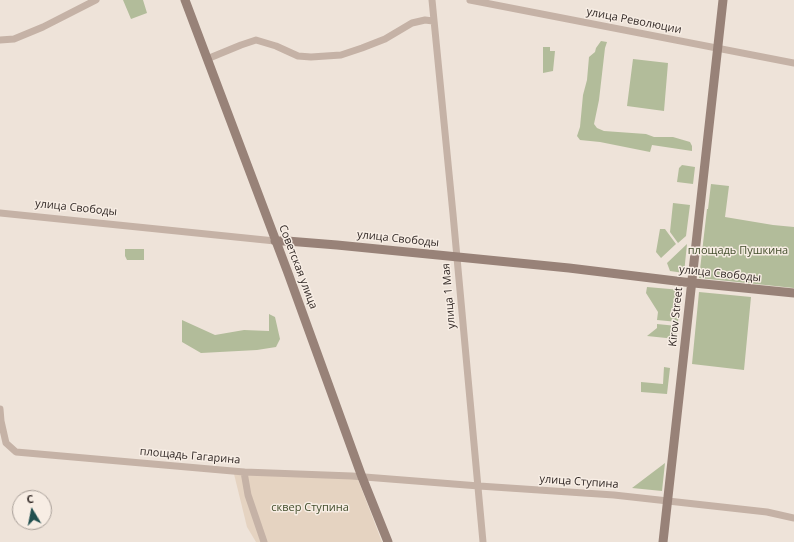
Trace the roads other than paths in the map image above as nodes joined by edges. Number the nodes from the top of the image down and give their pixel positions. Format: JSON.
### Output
{"nodes":[{"id":1,"x":96,"y":0,"type":"edge"},
{"id":2,"x":185,"y":0,"type":"edge"},
{"id":3,"x":432,"y":0,"type":"edge"},
{"id":4,"x":470,"y":0,"type":"edge"},
{"id":5,"x":723,"y":0,"type":"edge"},
{"id":6,"x":433,"y":21,"type":"junction"},
{"id":7,"x":0,"y":40,"type":"edge"},
{"id":8,"x":718,"y":49,"type":"junction"},
{"id":9,"x":207,"y":59,"type":"junction"},
{"id":10,"x":794,"y":63,"type":"edge"},
{"id":11,"x":0,"y":213,"type":"edge"},
{"id":12,"x":275,"y":241,"type":"junction"},
{"id":13,"x":457,"y":257,"type":"junction"},
{"id":14,"x":691,"y":282,"type":"junction"},
{"id":15,"x":794,"y":293,"type":"edge"},
{"id":16,"x":0,"y":409,"type":"edge"},
{"id":17,"x":244,"y":472,"type":"junction"},
{"id":18,"x":362,"y":476,"type":"junction"},
{"id":19,"x":478,"y":486,"type":"junction"},
{"id":20,"x":668,"y":502,"type":"junction"},
{"id":21,"x":794,"y":518,"type":"edge"},
{"id":22,"x":264,"y":542,"type":"edge"},
{"id":23,"x":388,"y":542,"type":"edge"},
{"id":24,"x":483,"y":542,"type":"edge"},
{"id":25,"x":663,"y":542,"type":"edge"}],
"edges":[{"from":1,"to":7,"type":"street"},
{"from":2,"to":9,"type":"street","name":"Советская улица"},
{"from":3,"to":6,"type":"street","name":"улица 1 Мая"},
{"from":4,"to":8,"type":"street","name":"улица Революции"},
{"from":5,"to":8,"type":"street","name":"Kirov Street"},
{"from":6,"to":9,"type":"street"},
{"from":6,"to":13,"type":"street","name":"улица 1 Мая"},
{"from":8,"to":10,"type":"street","name":"улица Революции"},
{"from":8,"to":14,"type":"street","name":"Kirov Street"},
{"from":9,"to":12,"type":"street","name":"Советская улица"},
{"from":11,"to":12,"type":"street","name":"улица Свободы"},
{"from":12,"to":13,"type":"street","name":"улица Свободы"},
{"from":12,"to":18,"type":"street","name":"Советская улица"},
{"from":13,"to":14,"type":"street","name":"улица Свободы"},
{"from":13,"to":19,"type":"street","name":"улица 1 Мая"},
{"from":14,"to":15,"type":"street","name":"улица Свободы"},
{"from":14,"to":20,"type":"street","name":"Kirov Street"},
{"from":16,"to":17,"type":"street","name":"площадь Гагарина"},
{"from":17,"to":18,"type":"street","name":"площадь Гагарина"},
{"from":17,"to":22,"type":"street"},
{"from":18,"to":19,"type":"street","name":"улица Ступина"},
{"from":18,"to":23,"type":"street","name":"Советская улица"},
{"from":19,"to":20,"type":"street","name":"улица Ступина"},
{"from":19,"to":24,"type":"street","name":"улица 1 Мая"},
{"from":20,"to":21,"type":"street","name":"улица Ступина"},
{"from":20,"to":25,"type":"street","name":"Kirov Street"}]}
